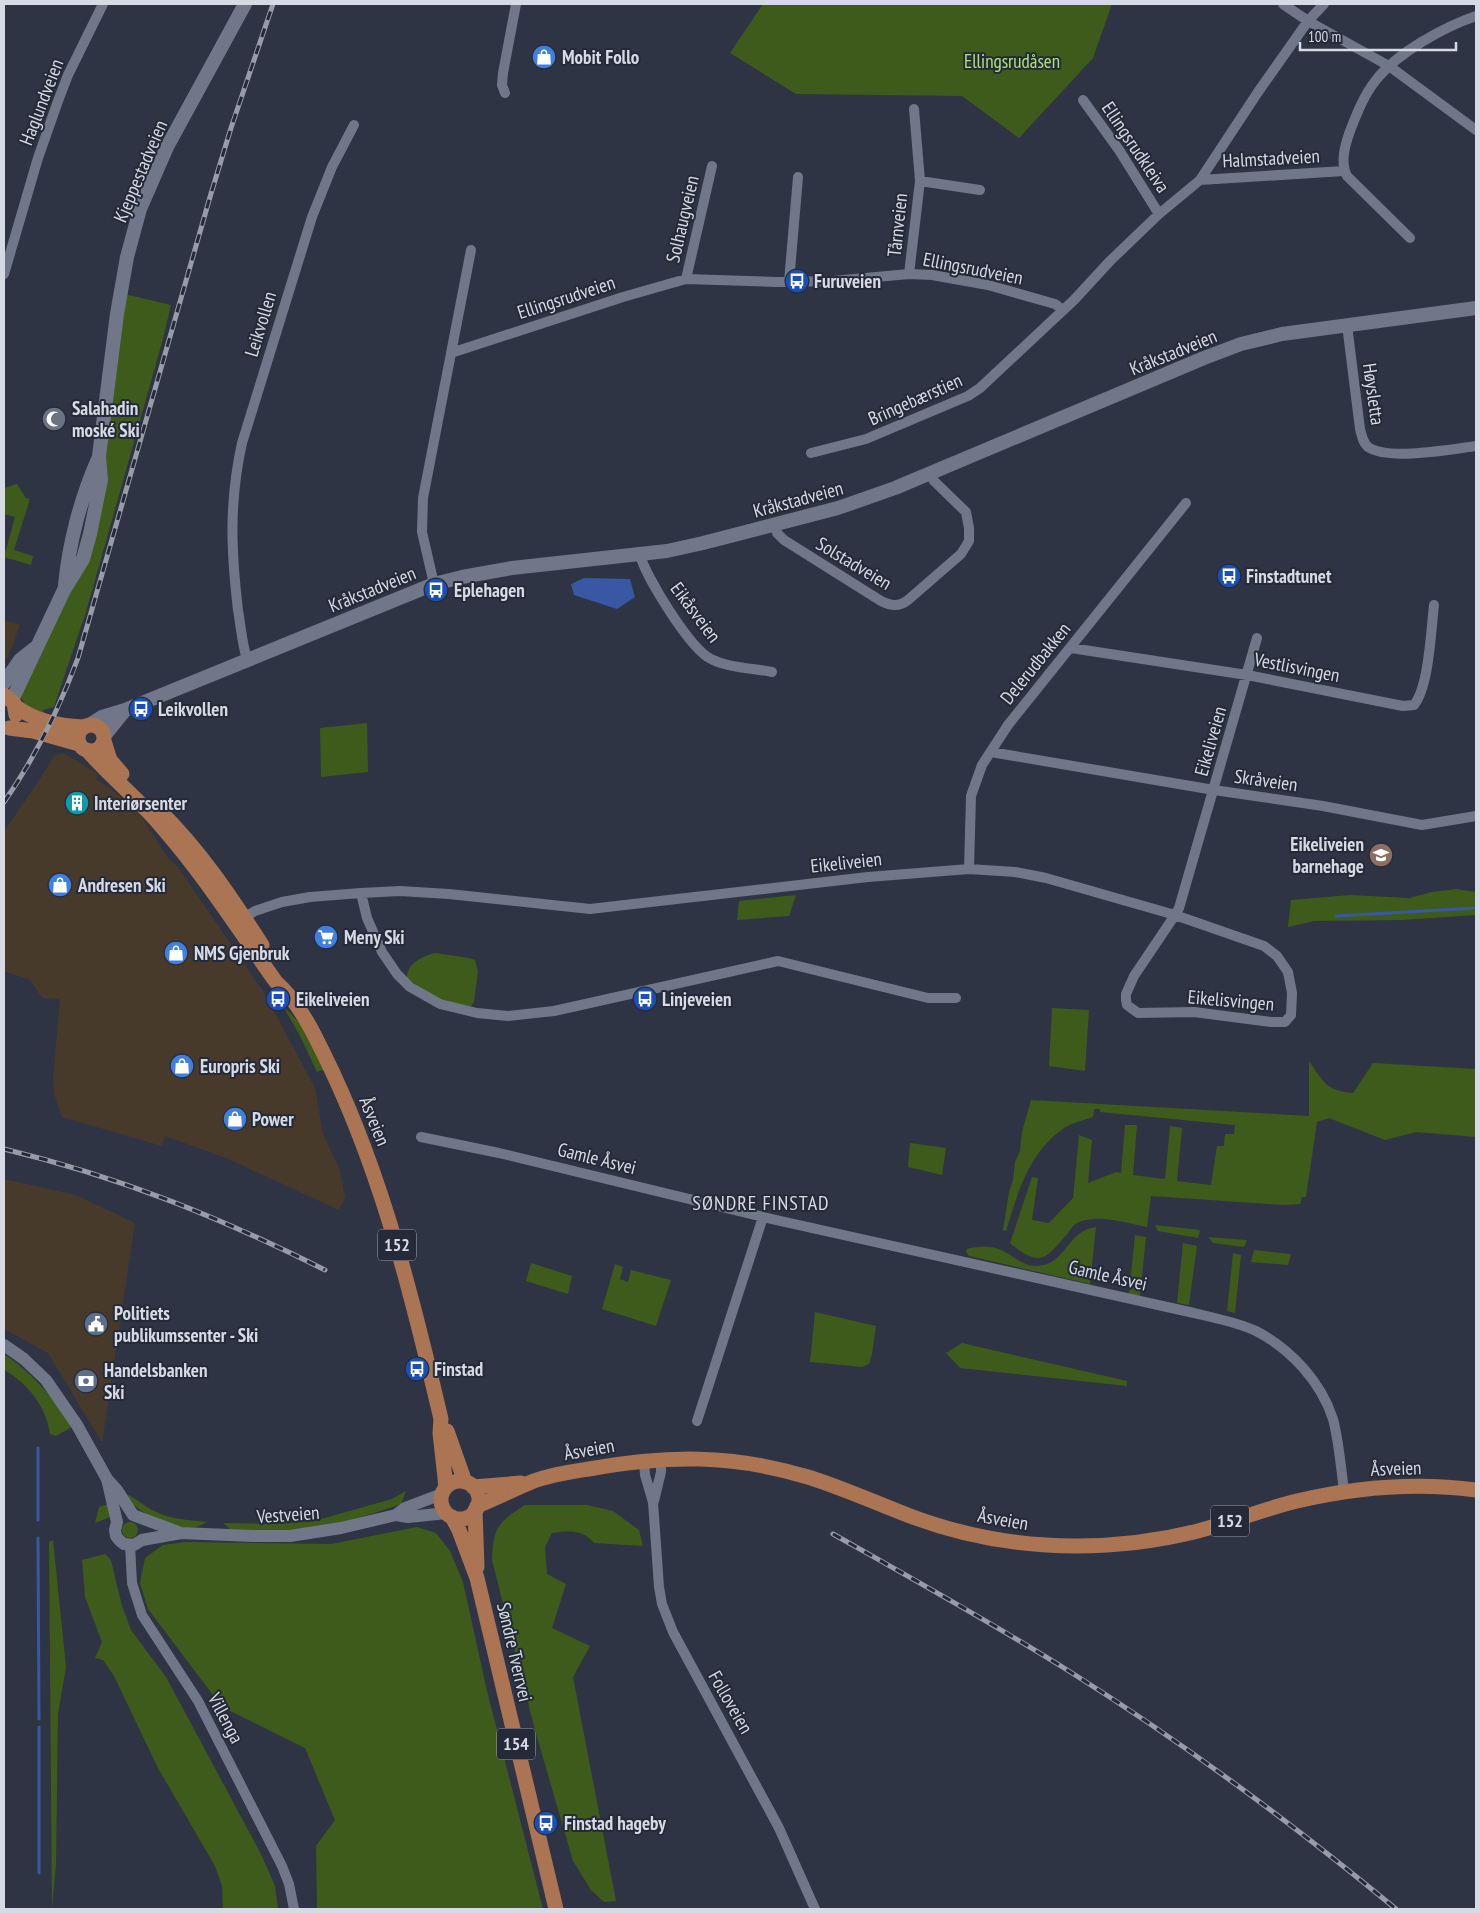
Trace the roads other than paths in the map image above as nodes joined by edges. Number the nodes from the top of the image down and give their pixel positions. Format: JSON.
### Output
{"nodes":[{"id":1,"x":103,"y":4,"type":"edge"},
{"id":2,"x":244,"y":4,"type":"edge"},
{"id":3,"x":516,"y":4,"type":"edge"},
{"id":4,"x":1283,"y":4,"type":"edge"},
{"id":5,"x":1324,"y":4,"type":"edge"},
{"id":6,"x":1476,"y":16,"type":"edge"},
{"id":7,"x":1308,"y":21,"type":"junction"},
{"id":8,"x":1389,"y":66,"type":"junction"},
{"id":9,"x":505,"y":93,"type":"dead end"},
{"id":10,"x":1083,"y":100,"type":"dead end"},
{"id":11,"x":914,"y":109,"type":"dead end"},
{"id":12,"x":354,"y":125,"type":"dead end"},
{"id":13,"x":1476,"y":130,"type":"edge"},
{"id":14,"x":712,"y":166,"type":"dead end"},
{"id":15,"x":1344,"y":171,"type":"junction"},
{"id":16,"x":798,"y":177,"type":"dead end"},
{"id":17,"x":920,"y":180,"type":"junction"},
{"id":18,"x":1200,"y":180,"type":"junction"},
{"id":19,"x":980,"y":190,"type":"dead end"},
{"id":20,"x":1159,"y":214,"type":"junction"},
{"id":21,"x":1410,"y":238,"type":"dead end"},
{"id":22,"x":470,"y":250,"type":"dead end"},
{"id":23,"x":4,"y":274,"type":"edge"},
{"id":24,"x":909,"y":274,"type":"junction"},
{"id":25,"x":686,"y":279,"type":"junction"},
{"id":26,"x":789,"y":282,"type":"junction"},
{"id":27,"x":1476,"y":308,"type":"edge"},
{"id":28,"x":1063,"y":310,"type":"junction"},
{"id":29,"x":1347,"y":325,"type":"junction"},
{"id":30,"x":451,"y":353,"type":"junction"},
{"id":31,"x":1476,"y":446,"type":"edge"},
{"id":32,"x":811,"y":454,"type":"dead end"},
{"id":33,"x":930,"y":474,"type":"junction"},
{"id":34,"x":1186,"y":503,"type":"dead end"},
{"id":35,"x":775,"y":525,"type":"junction"},
{"id":36,"x":640,"y":554,"type":"junction"},
{"id":37,"x":434,"y":584,"type":"junction"},
{"id":38,"x":1434,"y":604,"type":"dead end"},
{"id":39,"x":1257,"y":638,"type":"dead end"},
{"id":40,"x":35,"y":648,"type":"junction"},
{"id":41,"x":1071,"y":648,"type":"junction"},
{"id":42,"x":247,"y":660,"type":"junction"},
{"id":43,"x":772,"y":672,"type":"dead end"},
{"id":44,"x":1247,"y":676,"type":"junction"},
{"id":45,"x":4,"y":683,"type":"edge"},
{"id":46,"x":10,"y":700,"type":"edge"},
{"id":47,"x":125,"y":710,"type":"junction"},
{"id":48,"x":87,"y":726,"type":"junction"},
{"id":49,"x":6,"y":731,"type":"edge"},
{"id":50,"x":104,"y":739,"type":"junction"},
{"id":51,"x":83,"y":747,"type":"junction"},
{"id":52,"x":991,"y":752,"type":"junction"},
{"id":53,"x":1214,"y":790,"type":"junction"},
{"id":54,"x":1476,"y":816,"type":"edge"},
{"id":55,"x":969,"y":869,"type":"junction"},
{"id":56,"x":361,"y":893,"type":"junction"},
{"id":57,"x":1175,"y":915,"type":"junction"},
{"id":58,"x":240,"y":920,"type":"junction"},
{"id":59,"x":956,"y":998,"type":"dead end"},
{"id":60,"x":422,"y":1137,"type":"dead end"},
{"id":61,"x":763,"y":1216,"type":"junction"},
{"id":62,"x":4,"y":1345,"type":"edge"},
{"id":63,"x":440,"y":1419,"type":"junction"},
{"id":64,"x":697,"y":1421,"type":"dead end"},
{"id":65,"x":661,"y":1459,"type":"junction"},
{"id":66,"x":644,"y":1460,"type":"junction"},
{"id":67,"x":107,"y":1479,"type":"junction"},
{"id":68,"x":530,"y":1483,"type":"junction"},
{"id":69,"x":469,"y":1484,"type":"junction"},
{"id":70,"x":1476,"y":1490,"type":"edge"},
{"id":71,"x":444,"y":1491,"type":"junction"},
{"id":72,"x":1344,"y":1491,"type":"junction"},
{"id":73,"x":653,"y":1502,"type":"junction"},
{"id":74,"x":476,"y":1508,"type":"junction"},
{"id":75,"x":396,"y":1515,"type":"junction"},
{"id":76,"x":449,"y":1515,"type":"junction"},
{"id":77,"x":138,"y":1517,"type":"junction"},
{"id":78,"x":117,"y":1522,"type":"junction"},
{"id":79,"x":181,"y":1533,"type":"junction"},
{"id":80,"x":142,"y":1540,"type":"junction"},
{"id":81,"x":130,"y":1545,"type":"junction"},
{"id":82,"x":477,"y":1578,"type":"junction"},
{"id":83,"x":294,"y":1909,"type":"edge"},
{"id":84,"x":556,"y":1909,"type":"edge"},
{"id":85,"x":815,"y":1909,"type":"edge"}],
"edges":[{"from":1,"to":23,"type":"street","name":"Haglundveien"},
{"from":2,"to":40,"type":"main road","name":"Kjeppestadveien"},
{"from":3,"to":9,"type":"street"},
{"from":4,"to":7,"type":"street"},
{"from":5,"to":7,"type":"street"},
{"from":6,"to":8,"type":"street","name":"Halmstadveien"},
{"from":7,"to":8,"type":"street"},
{"from":7,"to":18,"type":"street"},
{"from":8,"to":13,"type":"street"},
{"from":8,"to":15,"type":"street","name":"Halmstadveien"},
{"from":10,"to":20,"type":"street","name":"Ellingsrudkleiva"},
{"from":11,"to":17,"type":"street","name":"Tårnveien"},
{"from":12,"to":42,"type":"street","name":"Leikvollen"},
{"from":14,"to":25,"type":"street","name":"Solhaugveien"},
{"from":15,"to":18,"type":"street","name":"Halmstadveien"},
{"from":15,"to":21,"type":"street","name":"Halmstadveien"},
{"from":16,"to":26,"type":"street"},
{"from":17,"to":19,"type":"street","name":"Tårnveien"},
{"from":17,"to":24,"type":"street","name":"Tårnveien"},
{"from":18,"to":20,"type":"street"},
{"from":20,"to":28,"type":"street"},
{"from":22,"to":30,"type":"street"},
{"from":24,"to":26,"type":"street","name":"Ellingsrudveien"},
{"from":24,"to":28,"type":"street","name":"Ellingsrudveien"},
{"from":25,"to":26,"type":"street","name":"Ellingsrudveien"},
{"from":25,"to":30,"type":"street","name":"Ellingsrudveien"},
{"from":27,"to":29,"type":"main road","name":"Kråkstadveien"},
{"from":28,"to":32,"type":"street","name":"Bringebærstien"},
{"from":29,"to":31,"type":"street","name":"Høysletta"},
{"from":29,"to":33,"type":"main road","name":"Kråkstadveien"},
{"from":30,"to":37,"type":"street"},
{"from":33,"to":35,"type":"main road","name":"Kråkstadveien"},
{"from":33,"to":35,"type":"street","name":"Solstadveien"},
{"from":34,"to":41,"type":"street","name":"Delerudbakken"},
{"from":35,"to":36,"type":"main road","name":"Kråkstadveien"},
{"from":36,"to":37,"type":"main road","name":"Kråkstadveien"},
{"from":36,"to":43,"type":"street","name":"Eikåsveien"},
{"from":37,"to":42,"type":"main road","name":"Kråkstadveien"},
{"from":38,"to":44,"type":"street","name":"Vestlisvingen"},
{"from":39,"to":44,"type":"street","name":"Eikeliveien"},
{"from":40,"to":45,"type":"main road","name":"Kjeppestadveien"},
{"from":40,"to":46,"type":"main road","name":"Kjeppestadveien"},
{"from":41,"to":44,"type":"street","name":"Vestlisvingen"},
{"from":41,"to":52,"type":"street","name":"Delerudbakken"},
{"from":42,"to":47,"type":"main road","name":"Kråkstadveien"},
{"from":44,"to":53,"type":"street","name":"Eikeliveien"},
{"from":46,"to":48,"type":"main road"},
{"from":46,"to":49,"type":"main road","number":"152"},
{"from":47,"to":48,"type":"main road","name":"Kråkstadveien"},
{"from":47,"to":50,"type":"main road","name":"Kråkstadveien"},
{"from":48,"to":50,"type":"main road","number":"152"},
{"from":48,"to":51,"type":"main road"},
{"from":49,"to":51,"type":"main road","number":"152"},
{"from":50,"to":51,"type":"main road"},
{"from":50,"to":58,"type":"main road","name":"Åsveien","number":"152"},
{"from":51,"to":58,"type":"main road","name":"Åsveien","number":"152"},
{"from":52,"to":53,"type":"street","name":"Skråveien"},
{"from":52,"to":55,"type":"street","name":"Delerudbakken"},
{"from":53,"to":54,"type":"street","name":"Skråveien"},
{"from":53,"to":57,"type":"street","name":"Eikeliveien"},
{"from":55,"to":56,"type":"street","name":"Eikeliveien"},
{"from":55,"to":57,"type":"street","name":"Eikeliveien"},
{"from":56,"to":58,"type":"street","name":"Eikeliveien"},
{"from":56,"to":59,"type":"street"},
{"from":57,"to":57,"type":"street","name":"Eikelisvingen"},
{"from":58,"to":63,"type":"main road","name":"Åsveien","number":"152"},
{"from":60,"to":61,"type":"street","name":"Gamle Åsvei"},
{"from":61,"to":64,"type":"street"},
{"from":61,"to":72,"type":"street","name":"Gamle Åsvei"},
{"from":62,"to":67,"type":"street"},
{"from":63,"to":69,"type":"main road","name":"Åsveien","number":"152"},
{"from":63,"to":71,"type":"main road","name":"Åsveien","number":"152"},
{"from":65,"to":66,"type":"main road","name":"Åsveien","number":"152"},
{"from":65,"to":72,"type":"main road","name":"Åsveien","number":"152"},
{"from":65,"to":73,"type":"street","name":"Folloveien"},
{"from":66,"to":68,"type":"main road","name":"Åsveien","number":"152"},
{"from":66,"to":73,"type":"street","name":"Folloveien"},
{"from":67,"to":77,"type":"street"},
{"from":67,"to":78,"type":"street"},
{"from":68,"to":69,"type":"main road","name":"Åsveien","number":"152"},
{"from":68,"to":74,"type":"main road","name":"Åsveien","number":"152"},
{"from":69,"to":71,"type":"main road"},
{"from":69,"to":74,"type":"main road","number":"154"},
{"from":70,"to":72,"type":"main road","name":"Åsveien","number":"152"},
{"from":71,"to":75,"type":"street","name":"Vestveien"},
{"from":71,"to":76,"type":"main road","number":"154"},
{"from":73,"to":85,"type":"street","name":"Folloveien"},
{"from":74,"to":76,"type":"main road"},
{"from":74,"to":82,"type":"main road","name":"Søndre Tverrvei","number":"154"},
{"from":75,"to":76,"type":"street","name":"Vestveien"},
{"from":75,"to":79,"type":"street","name":"Vestveien"},
{"from":76,"to":82,"type":"main road","name":"Søndre Tverrvei","number":"154"},
{"from":77,"to":78,"type":"street"},
{"from":77,"to":79,"type":"street","name":"Vestveien"},
{"from":77,"to":80,"type":"street"},
{"from":78,"to":81,"type":"street"},
{"from":79,"to":80,"type":"street","name":"Vestveien"},
{"from":80,"to":81,"type":"street","name":"Vestveien"},
{"from":81,"to":83,"type":"street","name":"Villenga"},
{"from":82,"to":84,"type":"main road","name":"Søndre Tverrvei","number":"154"}]}
